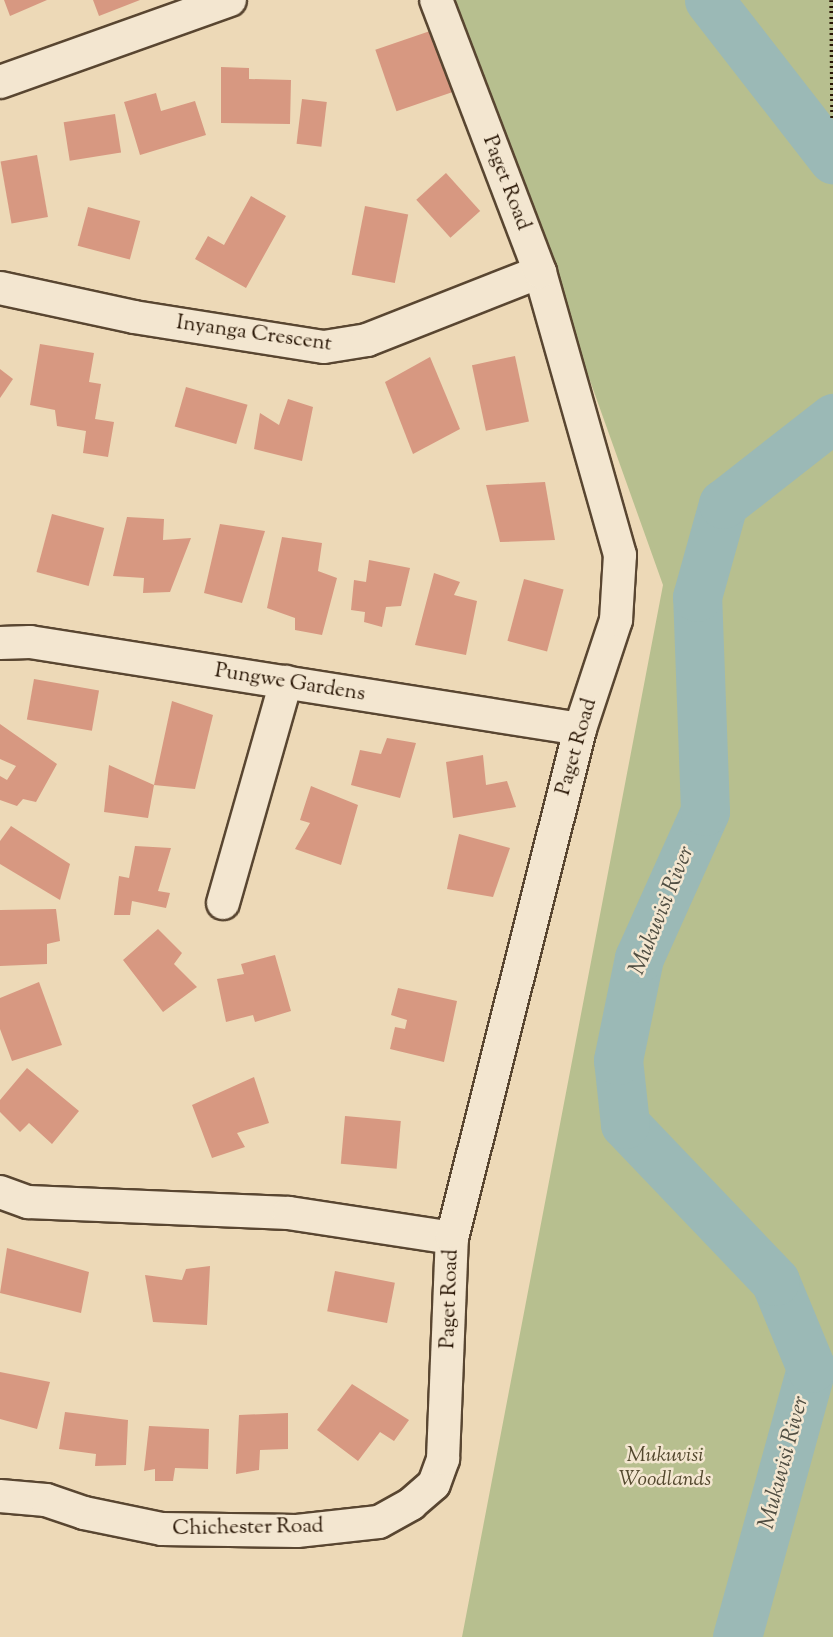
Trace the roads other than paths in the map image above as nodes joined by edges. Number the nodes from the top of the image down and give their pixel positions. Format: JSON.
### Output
{"nodes":[{"id":1,"x":230,"y":0,"type":"edge"},
{"id":2,"x":436,"y":0,"type":"edge"},
{"id":3,"x":0,"y":82,"type":"edge"},
{"id":4,"x":540,"y":272,"type":"junction"},
{"id":5,"x":0,"y":288,"type":"edge"},
{"id":6,"x":0,"y":643,"type":"edge"},
{"id":7,"x":286,"y":682,"type":"junction"},
{"id":8,"x":580,"y":729,"type":"junction"},
{"id":9,"x":223,"y":903,"type":"dead end"},
{"id":10,"x":0,"y":1192,"type":"edge"},
{"id":11,"x":452,"y":1238,"type":"junction"},
{"id":12,"x":0,"y":1496,"type":"edge"},
{"id":13,"x":411,"y":1504,"type":"joint"}],
"edges":[{"from":1,"to":3,"type":"street"},
{"from":2,"to":4,"type":"street","name":"Paget Road"},
{"from":4,"to":5,"type":"street","name":"Inyanga Crescent"},
{"from":4,"to":8,"type":"street","name":"Paget Road"},
{"from":6,"to":7,"type":"street","name":"Pungwe Gardens"},
{"from":7,"to":8,"type":"street","name":"Pungwe Gardens"},
{"from":7,"to":9,"type":"street"},
{"from":8,"to":11,"type":"street","name":"Paget Road"},
{"from":10,"to":11,"type":"street"},
{"from":11,"to":13,"type":"street","name":"Paget Road"},
{"from":12,"to":13,"type":"street","name":"Chichester Road"}]}
